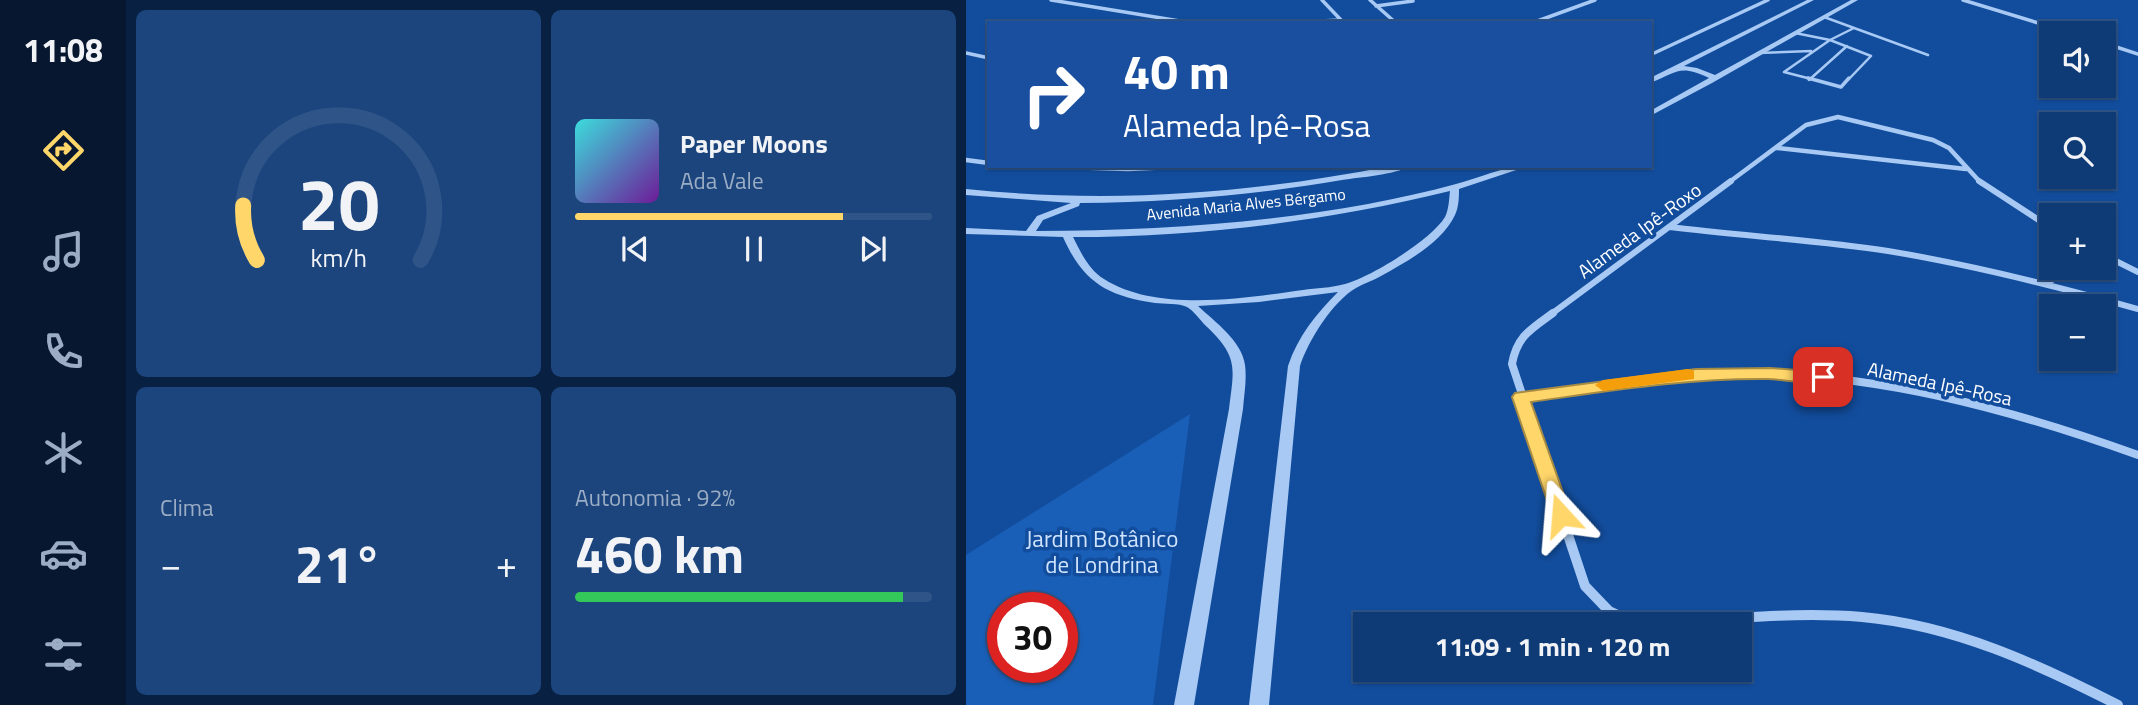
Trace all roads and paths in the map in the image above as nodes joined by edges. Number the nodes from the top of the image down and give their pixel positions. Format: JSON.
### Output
{"nodes":[{"id":1,"x":1051,"y":0,"type":"edge"},
{"id":2,"x":1322,"y":0,"type":"edge"},
{"id":3,"x":1370,"y":0,"type":"edge"},
{"id":4,"x":1414,"y":0,"type":"edge"},
{"id":5,"x":1595,"y":0,"type":"edge"},
{"id":6,"x":1768,"y":0,"type":"edge"},
{"id":7,"x":1811,"y":0,"type":"edge"},
{"id":8,"x":1855,"y":0,"type":"edge"},
{"id":9,"x":1963,"y":0,"type":"edge"},
{"id":10,"x":1376,"y":6,"type":"junction"},
{"id":11,"x":1384,"y":12,"type":"junction"},
{"id":12,"x":1335,"y":14,"type":"junction"},
{"id":13,"x":1824,"y":17,"type":"junction"},
{"id":14,"x":1310,"y":20,"type":"junction"},
{"id":15,"x":1180,"y":21,"type":"edge"},
{"id":16,"x":1299,"y":21,"type":"edge"},
{"id":17,"x":1342,"y":21,"type":"edge"},
{"id":18,"x":1394,"y":21,"type":"edge"},
{"id":19,"x":1537,"y":21,"type":"edge"},
{"id":20,"x":2039,"y":23,"type":"edge"},
{"id":21,"x":1854,"y":28,"type":"junction"},
{"id":22,"x":1796,"y":33,"type":"junction"},
{"id":23,"x":1832,"y":42,"type":"junction"},
{"id":24,"x":1847,"y":46,"type":"junction"},
{"id":25,"x":2116,"y":47,"type":"edge"},
{"id":26,"x":1815,"y":51,"type":"junction"},
{"id":27,"x":966,"y":53,"type":"edge"},
{"id":28,"x":1758,"y":53,"type":"junction"},
{"id":29,"x":1652,"y":54,"type":"edge"},
{"id":30,"x":2138,"y":54,"type":"edge"},
{"id":31,"x":1928,"y":55,"type":"dead end"},
{"id":32,"x":987,"y":58,"type":"edge"},
{"id":33,"x":1677,"y":68,"type":"junction"},
{"id":34,"x":1652,"y":80,"type":"edge"},
{"id":35,"x":1809,"y":80,"type":"junction"},
{"id":36,"x":1710,"y":82,"type":"junction"},
{"id":37,"x":1652,"y":113,"type":"edge"},
{"id":38,"x":1777,"y":148,"type":"junction"},
{"id":39,"x":966,"y":160,"type":"edge"},
{"id":40,"x":987,"y":163,"type":"edge"},
{"id":41,"x":1069,"y":168,"type":"edge"},
{"id":42,"x":1122,"y":168,"type":"edge"},
{"id":43,"x":1393,"y":168,"type":"edge"},
{"id":44,"x":1518,"y":168,"type":"edge"},
{"id":45,"x":1967,"y":169,"type":"junction"},
{"id":46,"x":1455,"y":190,"type":"junction"},
{"id":47,"x":966,"y":192,"type":"edge"},
{"id":48,"x":1104,"y":199,"type":"junction"},
{"id":49,"x":2039,"y":221,"type":"edge"},
{"id":50,"x":1670,"y":227,"type":"junction"},
{"id":51,"x":966,"y":231,"type":"edge"},
{"id":52,"x":1029,"y":234,"type":"junction"},
{"id":53,"x":1067,"y":234,"type":"junction"},
{"id":54,"x":2116,"y":261,"type":"edge"},
{"id":55,"x":2138,"y":272,"type":"edge"},
{"id":56,"x":2052,"y":280,"type":"edge"},
{"id":57,"x":2047,"y":283,"type":"junction"},
{"id":58,"x":1351,"y":286,"type":"junction"},
{"id":59,"x":1188,"y":302,"type":"junction"},
{"id":60,"x":2138,"y":309,"type":"edge"},
{"id":61,"x":1521,"y":397,"type":"junction"},
{"id":62,"x":2138,"y":455,"type":"edge"},
{"id":63,"x":1611,"y":612,"type":"edge"},
{"id":64,"x":1752,"y":619,"type":"edge"},
{"id":65,"x":1184,"y":705,"type":"edge"},
{"id":66,"x":1259,"y":705,"type":"edge"},
{"id":67,"x":2118,"y":705,"type":"edge"}],
"edges":[{"from":1,"to":15,"type":"street"},
{"from":2,"to":12,"type":"street"},
{"from":3,"to":10,"type":"street"},
{"from":4,"to":10,"type":"street"},
{"from":4,"to":11,"type":"street"},
{"from":5,"to":19,"type":"street"},
{"from":6,"to":29,"type":"street"},
{"from":7,"to":33,"type":"street"},
{"from":8,"to":13,"type":"street"},
{"from":9,"to":20,"type":"street"},
{"from":10,"to":11,"type":"street"},
{"from":11,"to":18,"type":"street"},
{"from":12,"to":14,"type":"street"},
{"from":12,"to":17,"type":"street"},
{"from":13,"to":21,"type":"lane"},
{"from":13,"to":22,"type":"street"},
{"from":14,"to":16,"type":"street"},
{"from":14,"to":17,"type":"street"},
{"from":21,"to":23,"type":"lane"},
{"from":21,"to":31,"type":"lane"},
{"from":22,"to":23,"type":"lane"},
{"from":22,"to":28,"type":"street"},
{"from":23,"to":24,"type":"lane"},
{"from":23,"to":26,"type":"lane"},
{"from":24,"to":35,"type":"lane"},
{"from":24,"to":35,"type":"lane"},
{"from":25,"to":30,"type":"street"},
{"from":26,"to":28,"type":"lane"},
{"from":26,"to":35,"type":"lane"},
{"from":27,"to":32,"type":"street"},
{"from":28,"to":36,"type":"street"},
{"from":33,"to":34,"type":"street"},
{"from":33,"to":36,"type":"street"},
{"from":36,"to":37,"type":"street"},
{"from":38,"to":45,"type":"street"},
{"from":38,"to":45,"type":"street","name":"Alameda Ipê-Roxo"},
{"from":38,"to":50,"type":"street","name":"Alameda Ipê-Roxo"},
{"from":39,"to":40,"type":"street"},
{"from":41,"to":42,"type":"street"},
{"from":43,"to":48,"type":"street","name":"Avenida Maria Alves Bérgamo"},
{"from":44,"to":46,"type":"street","name":"Avenida Maria Alves Bérgamo"},
{"from":45,"to":49,"type":"street"},
{"from":46,"to":53,"type":"street","name":"Avenida Maria Alves Bérgamo"},
{"from":46,"to":58,"type":"street"},
{"from":47,"to":48,"type":"street","name":"Avenida Maria Alves Bérgamo"},
{"from":48,"to":52,"type":"street"},
{"from":50,"to":57,"type":"street"},
{"from":50,"to":61,"type":"street","name":"Alameda Ipê-Roxo"},
{"from":51,"to":52,"type":"street","name":"Avenida Maria Alves Bérgamo"},
{"from":52,"to":53,"type":"street","name":"Avenida Maria Alves Bérgamo"},
{"from":53,"to":59,"type":"street"},
{"from":54,"to":55,"type":"street"},
{"from":56,"to":57,"type":"street"},
{"from":57,"to":60,"type":"street"},
{"from":58,"to":59,"type":"street"},
{"from":58,"to":66,"type":"street"},
{"from":59,"to":65,"type":"street"},
{"from":61,"to":62,"type":"street","name":"Alameda Ipê-Rosa"},
{"from":61,"to":63,"type":"street","name":"Alameda Ipê-Roxo"},
{"from":64,"to":67,"type":"street"}]}
